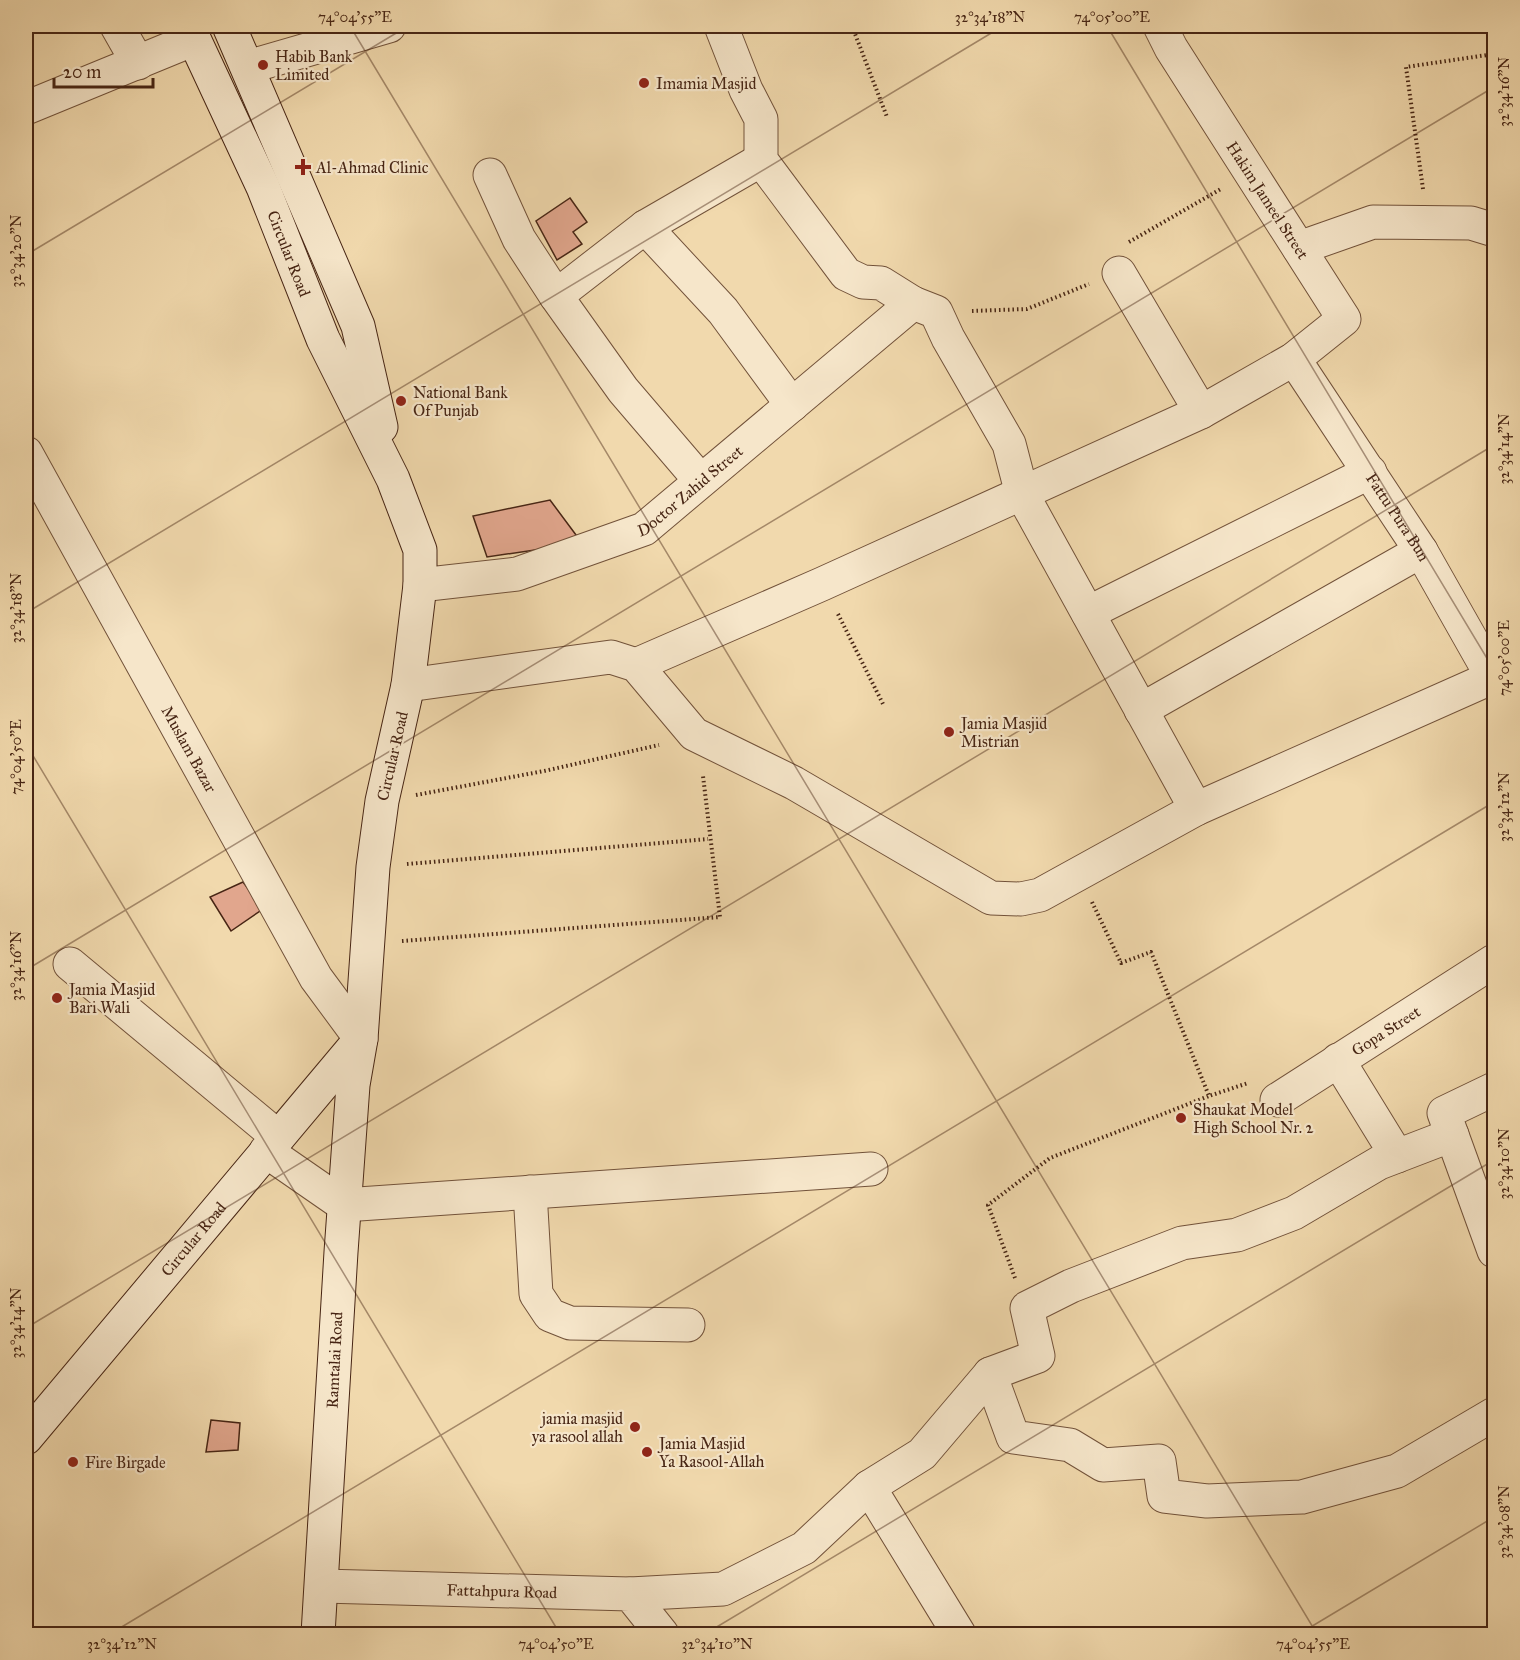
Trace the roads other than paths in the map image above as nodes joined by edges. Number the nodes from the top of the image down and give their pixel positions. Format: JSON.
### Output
{"nodes":[{"id":1,"x":117,"y":26,"type":"edge"},
{"id":2,"x":389,"y":26,"type":"edge"},
{"id":3,"x":721,"y":26,"type":"edge"},
{"id":4,"x":1160,"y":26,"type":"edge"},
{"id":5,"x":234,"y":27,"type":"edge"},
{"id":6,"x":191,"y":32,"type":"edge"},
{"id":7,"x":138,"y":63,"type":"junction"},
{"id":8,"x":248,"y":67,"type":"junction"},
{"id":9,"x":26,"y":108,"type":"edge"},
{"id":10,"x":761,"y":160,"type":"junction"},
{"id":11,"x":490,"y":175,"type":"dead end"},
{"id":12,"x":645,"y":227,"type":"junction"},
{"id":13,"x":1494,"y":230,"type":"edge"},
{"id":14,"x":1299,"y":248,"type":"junction"},
{"id":15,"x":1119,"y":273,"type":"dead end"},
{"id":16,"x":556,"y":296,"type":"junction"},
{"id":17,"x":913,"y":303,"type":"junction"},
{"id":18,"x":1294,"y":359,"type":"junction"},
{"id":19,"x":792,"y":405,"type":"junction"},
{"id":20,"x":1201,"y":412,"type":"junction"},
{"id":21,"x":26,"y":453,"type":"edge"},
{"id":22,"x":1370,"y":472,"type":"junction"},
{"id":23,"x":393,"y":479,"type":"junction"},
{"id":24,"x":700,"y":480,"type":"junction"},
{"id":25,"x":1022,"y":494,"type":"junction"},
{"id":26,"x":1421,"y":551,"type":"junction"},
{"id":27,"x":420,"y":585,"type":"junction"},
{"id":28,"x":1088,"y":614,"type":"junction"},
{"id":29,"x":636,"y":665,"type":"junction"},
{"id":30,"x":1494,"y":679,"type":"edge"},
{"id":31,"x":408,"y":685,"type":"junction"},
{"id":32,"x":1141,"y":710,"type":"junction"},
{"id":33,"x":1196,"y":809,"type":"junction"},
{"id":34,"x":1494,"y":961,"type":"edge"},
{"id":35,"x":70,"y":964,"type":"dead end"},
{"id":36,"x":361,"y":1039,"type":"junction"},
{"id":37,"x":1338,"y":1060,"type":"junction"},
{"id":38,"x":353,"y":1085,"type":"joint"},
{"id":39,"x":1494,"y":1089,"type":"edge"},
{"id":40,"x":1277,"y":1100,"type":"road end"},
{"id":41,"x":1452,"y":1135,"type":"junction"},
{"id":42,"x":272,"y":1144,"type":"junction"},
{"id":43,"x":1397,"y":1156,"type":"junction"},
{"id":44,"x":871,"y":1169,"type":"dead end"},
{"id":45,"x":530,"y":1192,"type":"junction"},
{"id":46,"x":344,"y":1204,"type":"junction"},
{"id":47,"x":1494,"y":1251,"type":"edge"},
{"id":48,"x":688,"y":1325,"type":"dead end"},
{"id":49,"x":990,"y":1374,"type":"junction"},
{"id":50,"x":1494,"y":1414,"type":"edge"},
{"id":51,"x":26,"y":1438,"type":"edge"},
{"id":52,"x":869,"y":1487,"type":"junction"},
{"id":53,"x":322,"y":1586,"type":"junction"},
{"id":54,"x":630,"y":1594,"type":"junction"},
{"id":55,"x":318,"y":1635,"type":"edge"},
{"id":56,"x":662,"y":1635,"type":"edge"},
{"id":57,"x":959,"y":1635,"type":"edge"}],
"edges":[{"from":1,"to":7,"type":"street"},
{"from":2,"to":8,"type":"street"},
{"from":3,"to":10,"type":"street"},
{"from":4,"to":14,"type":"street","name":"Hakim Jameel Street"},
{"from":5,"to":6,"type":"street"},
{"from":5,"to":8,"type":"street","name":"Circular Road"},
{"from":6,"to":7,"type":"street"},
{"from":6,"to":23,"type":"street","name":"Circular Road"},
{"from":7,"to":9,"type":"street"},
{"from":8,"to":23,"type":"street","name":"Circular Road"},
{"from":10,"to":12,"type":"street"},
{"from":10,"to":17,"type":"street"},
{"from":11,"to":16,"type":"street"},
{"from":12,"to":16,"type":"street"},
{"from":12,"to":19,"type":"street"},
{"from":13,"to":14,"type":"street"},
{"from":14,"to":18,"type":"street","name":"Hakim Jameel Street"},
{"from":15,"to":20,"type":"street"},
{"from":16,"to":24,"type":"street"},
{"from":17,"to":19,"type":"street","name":"Doctor Zahid Street"},
{"from":17,"to":25,"type":"street"},
{"from":18,"to":20,"type":"street"},
{"from":18,"to":22,"type":"street","name":"Fattu Pura Bun"},
{"from":19,"to":24,"type":"street","name":"Doctor Zahid Street"},
{"from":20,"to":25,"type":"street"},
{"from":21,"to":36,"type":"street","name":"Muslam Bazar"},
{"from":22,"to":26,"type":"street","name":"Fattu Pura Bun"},
{"from":22,"to":28,"type":"street"},
{"from":23,"to":27,"type":"street","name":"Circular Road"},
{"from":24,"to":27,"type":"street","name":"Doctor Zahid Street"},
{"from":25,"to":28,"type":"street"},
{"from":25,"to":29,"type":"street"},
{"from":26,"to":30,"type":"street","name":"Fattu Pura Bun"},
{"from":26,"to":32,"type":"street"},
{"from":27,"to":31,"type":"street","name":"Circular Road"},
{"from":28,"to":32,"type":"street"},
{"from":29,"to":31,"type":"street"},
{"from":29,"to":33,"type":"street"},
{"from":30,"to":33,"type":"street"},
{"from":31,"to":36,"type":"street","name":"Circular Road"},
{"from":32,"to":33,"type":"street"},
{"from":34,"to":37,"type":"street","name":"Gopa Street"},
{"from":35,"to":42,"type":"street"},
{"from":36,"to":38,"type":"street","name":"Circular Road"},
{"from":36,"to":42,"type":"street","name":"Circular Road"},
{"from":37,"to":40,"type":"street","name":"Gopa Street"},
{"from":37,"to":43,"type":"street"},
{"from":38,"to":46,"type":"street","name":"Ramtalai Road"},
{"from":39,"to":41,"type":"street"},
{"from":41,"to":43,"type":"street"},
{"from":41,"to":47,"type":"street"},
{"from":42,"to":46,"type":"street"},
{"from":42,"to":51,"type":"street","name":"Circular Road"},
{"from":43,"to":49,"type":"street"},
{"from":44,"to":45,"type":"street"},
{"from":45,"to":46,"type":"street"},
{"from":45,"to":48,"type":"street"},
{"from":46,"to":53,"type":"street","name":"Ramtalai Road"},
{"from":49,"to":50,"type":"street"},
{"from":49,"to":52,"type":"street","name":"Fattahpura Road"},
{"from":52,"to":54,"type":"street","name":"Fattahpura Road"},
{"from":52,"to":57,"type":"street"},
{"from":53,"to":54,"type":"street","name":"Fattahpura Road"},
{"from":53,"to":55,"type":"street","name":"Ramtalai Road"},
{"from":54,"to":56,"type":"street"}]}
